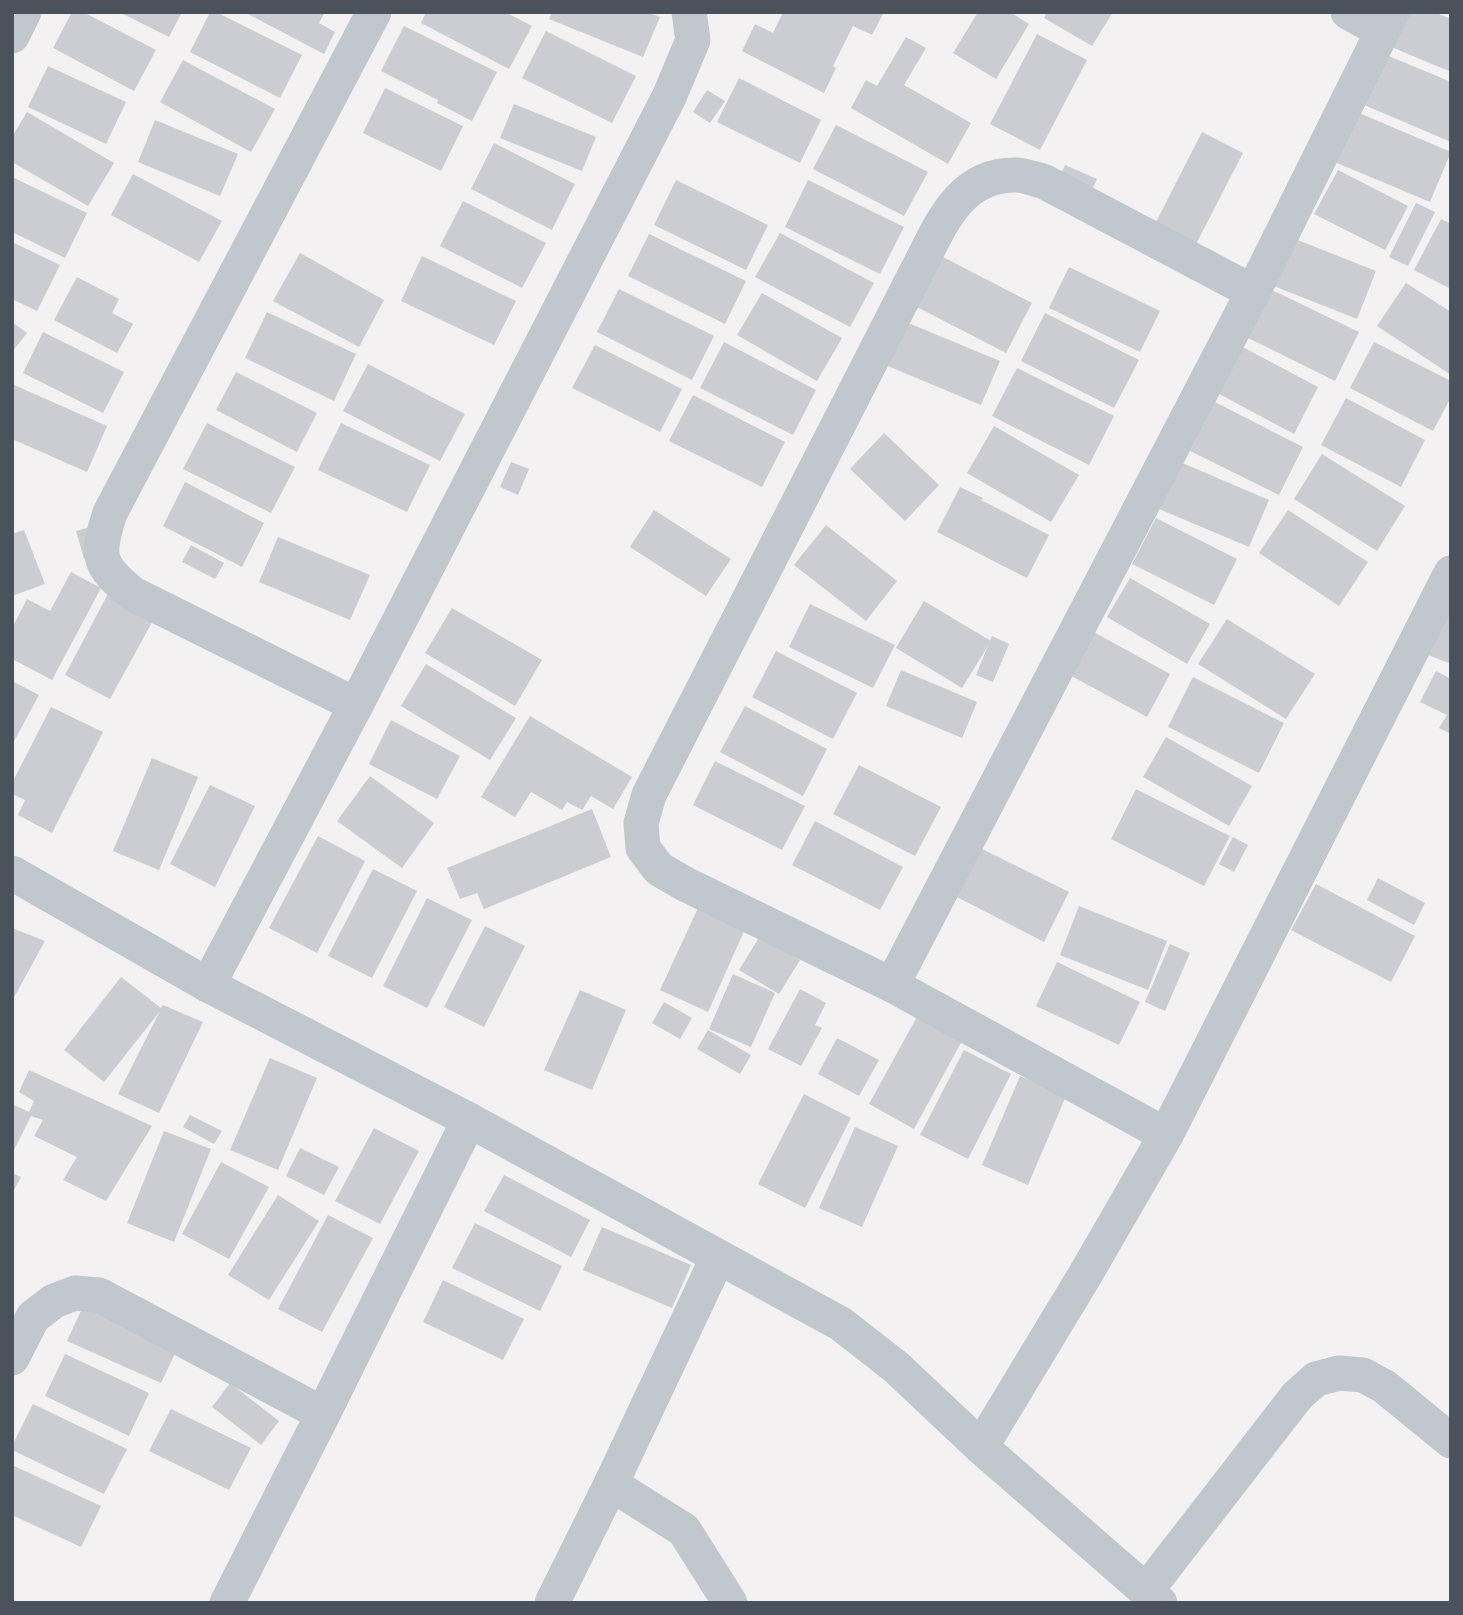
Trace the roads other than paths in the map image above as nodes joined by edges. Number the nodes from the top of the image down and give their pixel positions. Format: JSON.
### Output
{"nodes":[{"id":1,"x":24,"y":12,"type":"edge"},
{"id":2,"x":374,"y":12,"type":"edge"},
{"id":3,"x":689,"y":12,"type":"edge"},
{"id":4,"x":1348,"y":12,"type":"edge"},
{"id":5,"x":1387,"y":21,"type":"edge"},
{"id":6,"x":12,"y":36,"type":"edge"},
{"id":7,"x":1252,"y":292,"type":"junction"},
{"id":8,"x":1451,"y":573,"type":"edge"},
{"id":9,"x":356,"y":705,"type":"junction"},
{"id":10,"x":12,"y":873,"type":"edge"},
{"id":11,"x":208,"y":985,"type":"junction"},
{"id":12,"x":892,"y":985,"type":"junction"},
{"id":13,"x":470,"y":1120,"type":"junction"},
{"id":14,"x":1166,"y":1135,"type":"junction"},
{"id":15,"x":719,"y":1257,"type":"junction"},
{"id":16,"x":12,"y":1358,"type":"edge"},
{"id":17,"x":323,"y":1414,"type":"junction"},
{"id":18,"x":1451,"y":1441,"type":"edge"},
{"id":19,"x":981,"y":1447,"type":"junction"},
{"id":20,"x":611,"y":1484,"type":"junction"},
{"id":21,"x":1153,"y":1597,"type":"edge"},
{"id":22,"x":227,"y":1603,"type":"edge"},
{"id":23,"x":552,"y":1603,"type":"edge"},
{"id":24,"x":730,"y":1603,"type":"edge"}],
"edges":[{"from":1,"to":6,"type":"street"},
{"from":2,"to":9,"type":"street"},
{"from":3,"to":9,"type":"street"},
{"from":4,"to":5,"type":"street"},
{"from":5,"to":7,"type":"street"},
{"from":7,"to":12,"type":"street"},
{"from":7,"to":12,"type":"street"},
{"from":8,"to":14,"type":"street"},
{"from":9,"to":11,"type":"street"},
{"from":10,"to":11,"type":"street"},
{"from":11,"to":13,"type":"street"},
{"from":12,"to":14,"type":"street"},
{"from":13,"to":15,"type":"street"},
{"from":13,"to":17,"type":"street"},
{"from":14,"to":19,"type":"street"},
{"from":15,"to":19,"type":"street"},
{"from":15,"to":20,"type":"street"},
{"from":16,"to":17,"type":"street"},
{"from":17,"to":22,"type":"street"},
{"from":18,"to":21,"type":"street"},
{"from":19,"to":21,"type":"street"},
{"from":20,"to":23,"type":"street"},
{"from":20,"to":24,"type":"street"}]}
